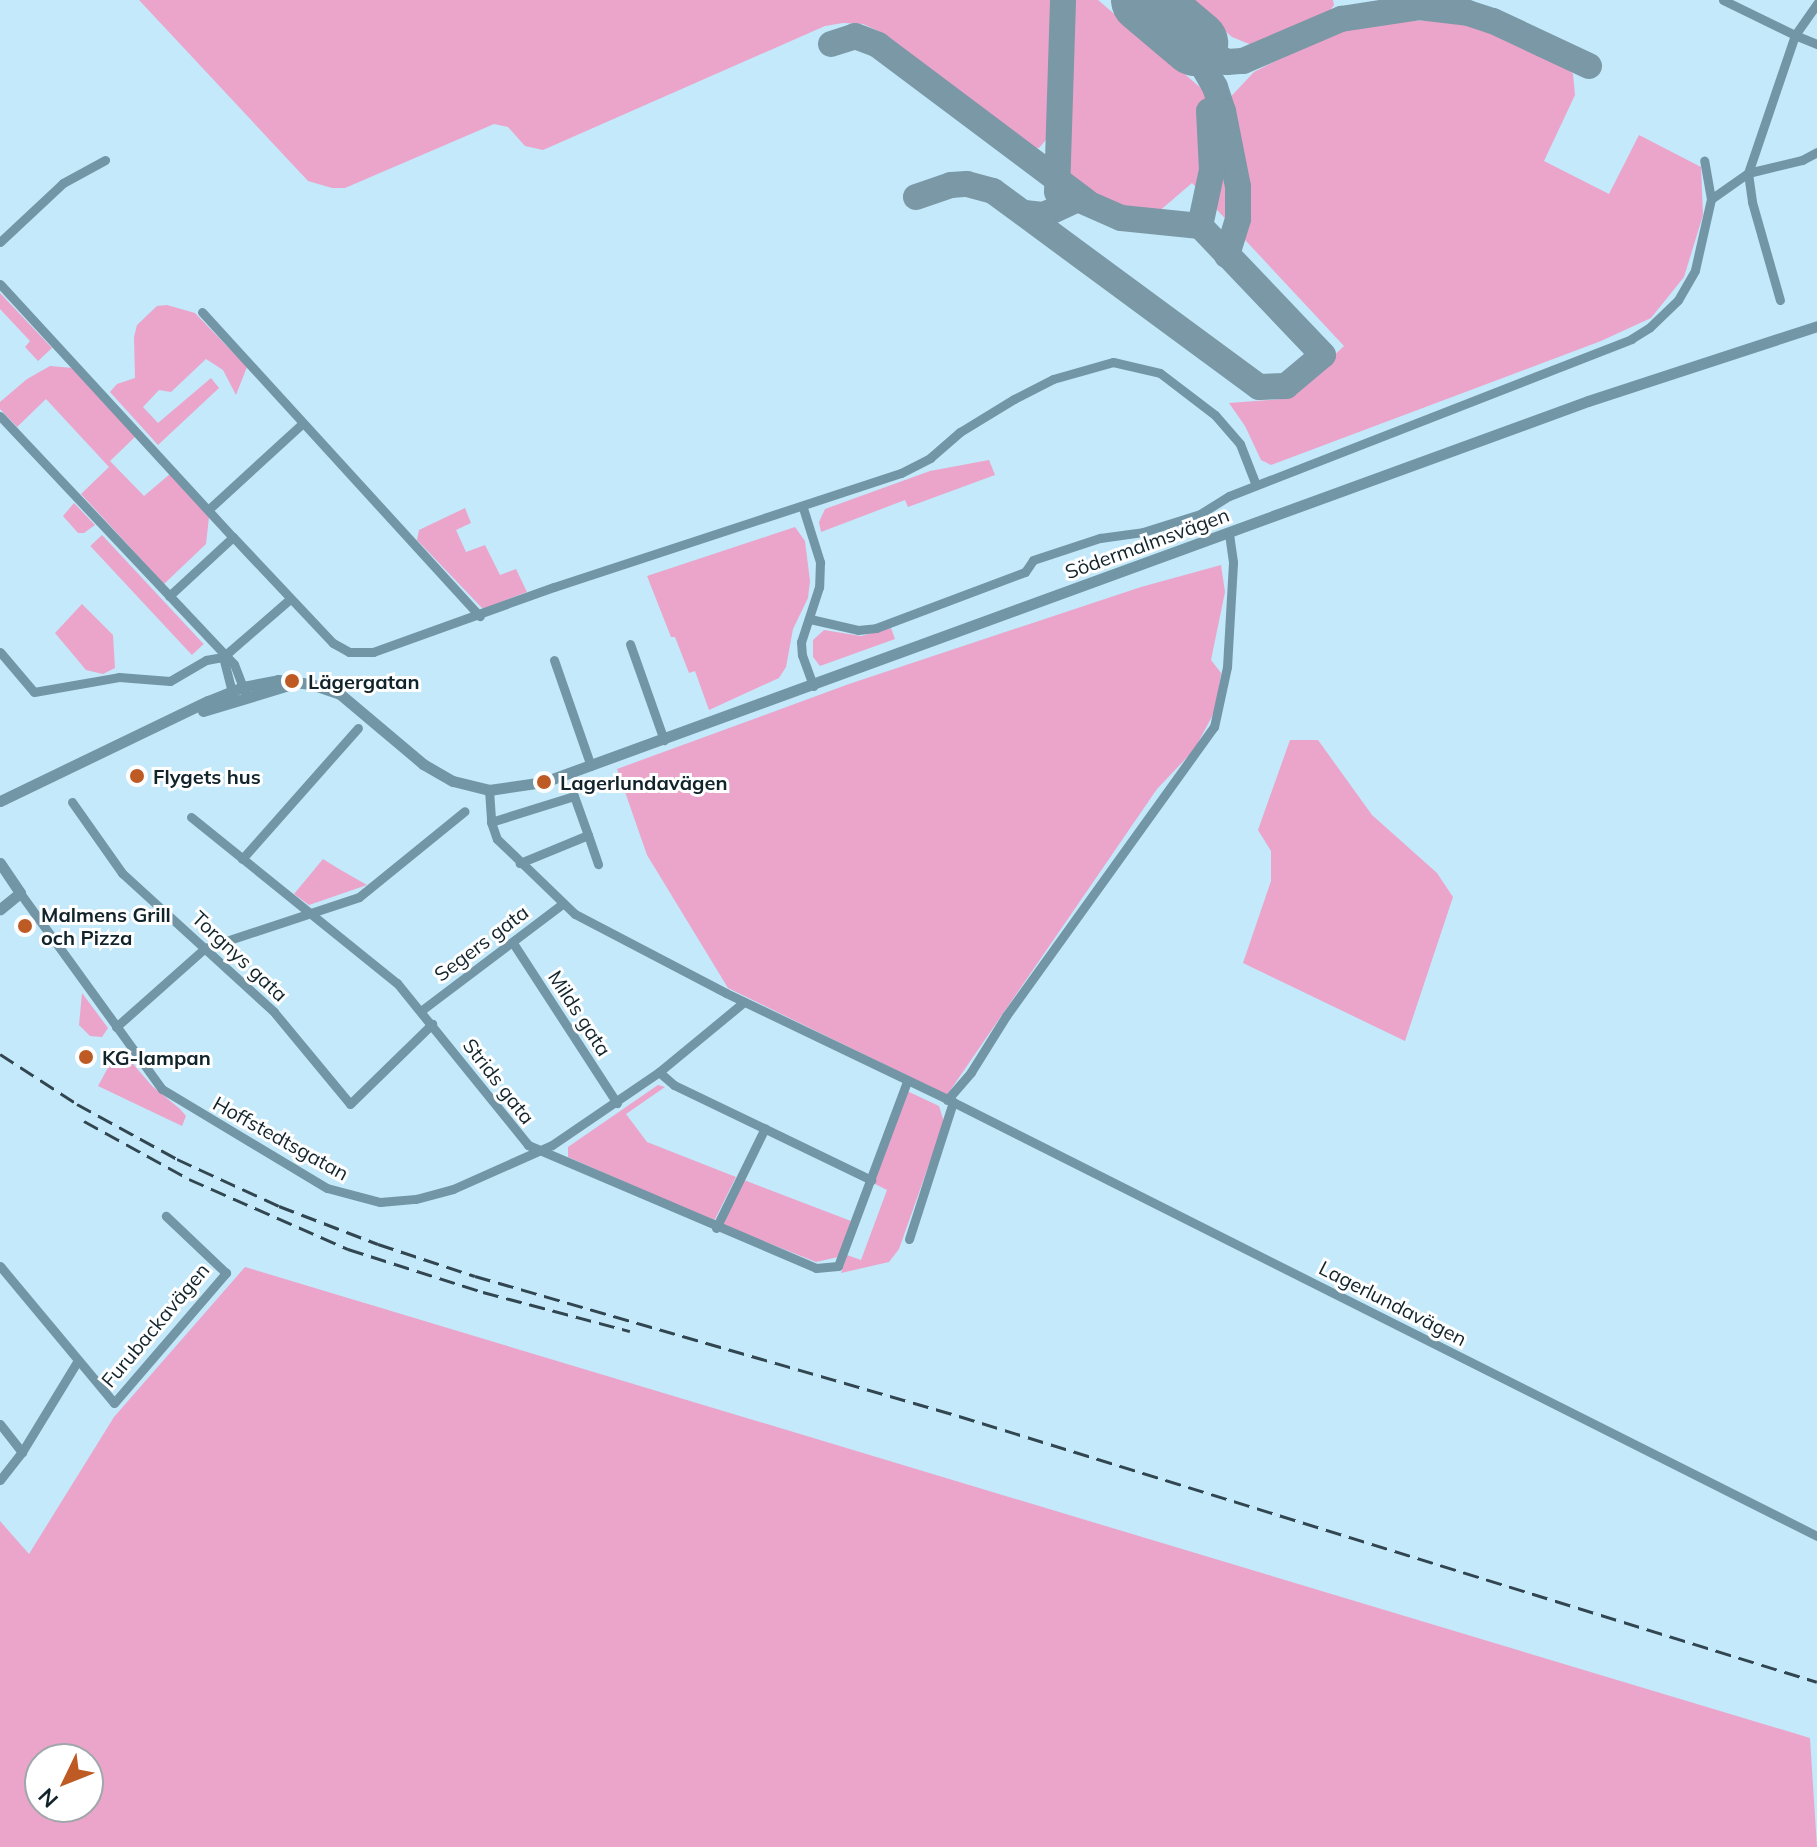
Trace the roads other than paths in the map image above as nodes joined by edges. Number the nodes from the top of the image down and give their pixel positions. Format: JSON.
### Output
{"nodes":[{"id":1,"x":1723,"y":0,"type":"edge"},
{"id":2,"x":1817,"y":3,"type":"edge"},
{"id":3,"x":1795,"y":35,"type":"junction"},
{"id":4,"x":1817,"y":44,"type":"edge"},
{"id":5,"x":1817,"y":152,"type":"edge"},
{"id":6,"x":105,"y":160,"type":"dead end"},
{"id":7,"x":1704,"y":161,"type":"dead end"},
{"id":8,"x":1748,"y":173,"type":"junction"},
{"id":9,"x":1711,"y":199,"type":"junction"},
{"id":10,"x":0,"y":242,"type":"edge"},
{"id":11,"x":0,"y":284,"type":"edge"},
{"id":12,"x":1780,"y":300,"type":"dead end"},
{"id":13,"x":202,"y":312,"type":"dead end"},
{"id":14,"x":1817,"y":326,"type":"edge"},
{"id":15,"x":0,"y":416,"type":"edge"},
{"id":16,"x":303,"y":423,"type":"junction"},
{"id":17,"x":1256,"y":485,"type":"junction"},
{"id":18,"x":803,"y":508,"type":"junction"},
{"id":19,"x":209,"y":509,"type":"junction"},
{"id":20,"x":1229,"y":532,"type":"junction"},
{"id":21,"x":233,"y":537,"type":"junction"},
{"id":22,"x":169,"y":596,"type":"junction"},
{"id":23,"x":290,"y":599,"type":"junction"},
{"id":24,"x":480,"y":616,"type":"junction"},
{"id":25,"x":810,"y":619,"type":"junction"},
{"id":26,"x":630,"y":644,"type":"dead end"},
{"id":27,"x":0,"y":652,"type":"edge"},
{"id":28,"x":223,"y":657,"type":"junction"},
{"id":29,"x":554,"y":660,"type":"dead end"},
{"id":30,"x":813,"y":686,"type":"junction"},
{"id":31,"x":239,"y":694,"type":"junction"},
{"id":32,"x":358,"y":728,"type":"dead end"},
{"id":33,"x":664,"y":740,"type":"junction"},
{"id":34,"x":591,"y":766,"type":"junction"},
{"id":35,"x":489,"y":790,"type":"junction"},
{"id":36,"x":0,"y":801,"type":"edge"},
{"id":37,"x":72,"y":802,"type":"dead end"},
{"id":38,"x":465,"y":811,"type":"dead end"},
{"id":39,"x":191,"y":817,"type":"dead end"},
{"id":40,"x":491,"y":822,"type":"junction"},
{"id":41,"x":588,"y":835,"type":"junction"},
{"id":42,"x":242,"y":859,"type":"junction"},
{"id":43,"x":0,"y":863,"type":"edge"},
{"id":44,"x":520,"y":863,"type":"junction"},
{"id":45,"x":598,"y":864,"type":"dead end"},
{"id":46,"x":20,"y":893,"type":"junction"},
{"id":47,"x":562,"y":904,"type":"junction"},
{"id":48,"x":0,"y":909,"type":"edge"},
{"id":49,"x":309,"y":912,"type":"junction"},
{"id":50,"x":513,"y":943,"type":"junction"},
{"id":51,"x":205,"y":948,"type":"junction"},
{"id":52,"x":744,"y":1002,"type":"junction"},
{"id":53,"x":422,"y":1010,"type":"junction"},
{"id":54,"x":432,"y":1024,"type":"junction"},
{"id":55,"x":116,"y":1027,"type":"junction"},
{"id":56,"x":659,"y":1072,"type":"junction"},
{"id":57,"x":907,"y":1081,"type":"junction"},
{"id":58,"x":950,"y":1101,"type":"junction"},
{"id":59,"x":617,"y":1103,"type":"junction"},
{"id":60,"x":765,"y":1128,"type":"junction"},
{"id":61,"x":537,"y":1150,"type":"junction"},
{"id":62,"x":871,"y":1180,"type":"junction"},
{"id":63,"x":166,"y":1216,"type":"dead end"},
{"id":64,"x":716,"y":1228,"type":"junction"},
{"id":65,"x":909,"y":1239,"type":"dead end"},
{"id":66,"x":0,"y":1266,"type":"edge"},
{"id":67,"x":77,"y":1362,"type":"junction"},
{"id":68,"x":0,"y":1424,"type":"edge"},
{"id":69,"x":22,"y":1452,"type":"junction"},
{"id":70,"x":0,"y":1480,"type":"edge"},
{"id":71,"x":1817,"y":1536,"type":"edge"}],
"edges":[{"from":1,"to":3,"type":"street"},
{"from":2,"to":3,"type":"street"},
{"from":3,"to":4,"type":"street"},
{"from":3,"to":8,"type":"street"},
{"from":5,"to":8,"type":"street"},
{"from":6,"to":10,"type":"street"},
{"from":7,"to":9,"type":"street"},
{"from":8,"to":9,"type":"street"},
{"from":8,"to":12,"type":"street"},
{"from":9,"to":17,"type":"street"},
{"from":11,"to":19,"type":"street"},
{"from":13,"to":16,"type":"street"},
{"from":14,"to":20,"type":"street","name":"Södermalmsvägen"},
{"from":15,"to":22,"type":"street"},
{"from":16,"to":19,"type":"street"},
{"from":16,"to":24,"type":"street"},
{"from":17,"to":18,"type":"street"},
{"from":17,"to":25,"type":"street"},
{"from":18,"to":24,"type":"street"},
{"from":18,"to":25,"type":"street"},
{"from":19,"to":21,"type":"street"},
{"from":20,"to":30,"type":"street","name":"Södermalmsvägen"},
{"from":20,"to":58,"type":"street"},
{"from":21,"to":22,"type":"street"},
{"from":21,"to":23,"type":"street"},
{"from":22,"to":28,"type":"street"},
{"from":23,"to":24,"type":"street"},
{"from":23,"to":28,"type":"street"},
{"from":25,"to":30,"type":"street"},
{"from":26,"to":33,"type":"street"},
{"from":27,"to":28,"type":"street"},
{"from":28,"to":31,"type":"street"},
{"from":29,"to":34,"type":"street"},
{"from":30,"to":33,"type":"street","name":"Södermalmsvägen"},
{"from":31,"to":35,"type":"street"},
{"from":31,"to":36,"type":"street"},
{"from":32,"to":42,"type":"street"},
{"from":33,"to":34,"type":"street","name":"Södermalmsvägen"},
{"from":34,"to":35,"type":"street","name":"Södermalmsvägen"},
{"from":35,"to":40,"type":"street","name":"Lagerlundavägen"},
{"from":37,"to":51,"type":"street","name":"Torgnys gata"},
{"from":38,"to":49,"type":"street"},
{"from":39,"to":42,"type":"street","name":"Strids gata"},
{"from":40,"to":41,"type":"street"},
{"from":40,"to":44,"type":"street","name":"Lagerlundavägen"},
{"from":41,"to":44,"type":"street"},
{"from":41,"to":45,"type":"street"},
{"from":42,"to":49,"type":"street","name":"Strids gata"},
{"from":43,"to":46,"type":"street"},
{"from":44,"to":47,"type":"street","name":"Lagerlundavägen"},
{"from":46,"to":48,"type":"street"},
{"from":46,"to":55,"type":"street","name":"Hoffstedtsgatan"},
{"from":47,"to":50,"type":"street","name":"Segers gata"},
{"from":47,"to":52,"type":"street","name":"Lagerlundavägen"},
{"from":49,"to":51,"type":"street"},
{"from":49,"to":53,"type":"street","name":"Strids gata"},
{"from":50,"to":53,"type":"street","name":"Segers gata"},
{"from":50,"to":59,"type":"street","name":"Milds gata"},
{"from":51,"to":54,"type":"street","name":"Torgnys gata"},
{"from":51,"to":55,"type":"street"},
{"from":52,"to":56,"type":"street","name":"Hoffstedtsgatan"},
{"from":52,"to":57,"type":"street","name":"Lagerlundavägen"},
{"from":53,"to":54,"type":"street","name":"Strids gata"},
{"from":54,"to":61,"type":"street","name":"Strids gata"},
{"from":55,"to":61,"type":"street","name":"Hoffstedtsgatan"},
{"from":56,"to":59,"type":"street","name":"Hoffstedtsgatan"},
{"from":56,"to":60,"type":"street"},
{"from":57,"to":58,"type":"street","name":"Lagerlundavägen"},
{"from":57,"to":62,"type":"street"},
{"from":58,"to":65,"type":"street"},
{"from":58,"to":71,"type":"street","name":"Lagerlundavägen"},
{"from":59,"to":61,"type":"street","name":"Hoffstedtsgatan"},
{"from":60,"to":62,"type":"street"},
{"from":60,"to":64,"type":"street"},
{"from":61,"to":64,"type":"street","name":"Strids gata"},
{"from":62,"to":64,"type":"street","name":"Strids gata"},
{"from":63,"to":67,"type":"street","name":"Furubackavägen"},
{"from":66,"to":67,"type":"street","name":"Furubackavägen"},
{"from":67,"to":69,"type":"street"},
{"from":68,"to":69,"type":"street"},
{"from":69,"to":70,"type":"street"}]}
